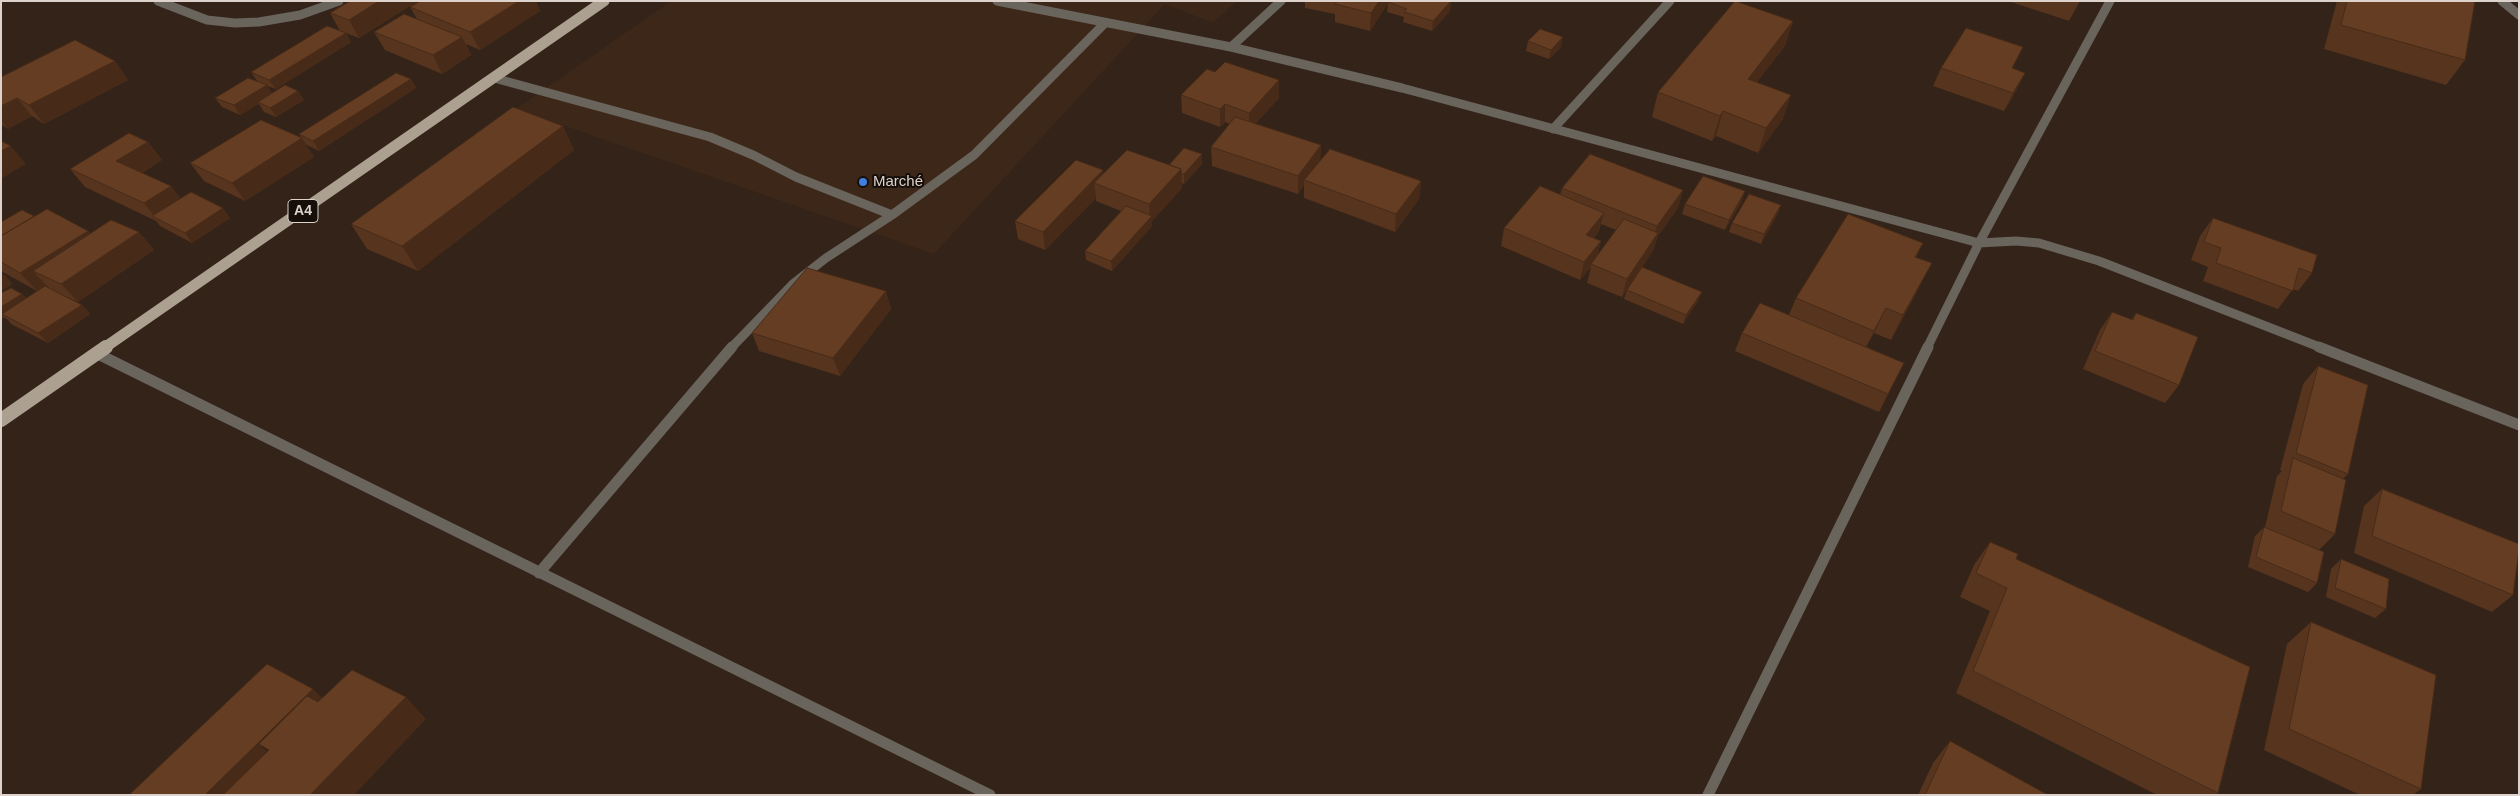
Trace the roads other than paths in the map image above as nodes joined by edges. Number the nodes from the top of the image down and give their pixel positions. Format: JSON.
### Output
{"nodes":[{"id":1,"x":158,"y":1,"type":"edge"},
{"id":2,"x":339,"y":1,"type":"edge"},
{"id":3,"x":604,"y":1,"type":"edge"},
{"id":4,"x":997,"y":1,"type":"edge"},
{"id":5,"x":1040,"y":1,"type":"edge"},
{"id":6,"x":1281,"y":1,"type":"edge"},
{"id":7,"x":1670,"y":1,"type":"edge"},
{"id":8,"x":2110,"y":1,"type":"edge"},
{"id":9,"x":2502,"y":1,"type":"edge"},
{"id":10,"x":1032,"y":9,"type":"junction"},
{"id":11,"x":2519,"y":15,"type":"edge"},
{"id":12,"x":1104,"y":24,"type":"junction"},
{"id":13,"x":1231,"y":47,"type":"junction"},
{"id":14,"x":494,"y":78,"type":"junction"},
{"id":15,"x":1553,"y":129,"type":"junction"},
{"id":16,"x":892,"y":215,"type":"junction"},
{"id":17,"x":1979,"y":243,"type":"junction"},
{"id":18,"x":98,"y":354,"type":"junction"},
{"id":19,"x":1,"y":420,"type":"edge"},
{"id":20,"x":2519,"y":425,"type":"edge"},
{"id":21,"x":540,"y":572,"type":"junction"},
{"id":22,"x":990,"y":795,"type":"edge"},
{"id":23,"x":1708,"y":795,"type":"edge"}],
"edges":[{"from":1,"to":2,"type":"street"},
{"from":3,"to":14,"type":"main road","number":"A4"},
{"from":4,"to":10,"type":"street"},
{"from":5,"to":10,"type":"street"},
{"from":6,"to":13,"type":"street"},
{"from":7,"to":15,"type":"street"},
{"from":8,"to":17,"type":"street"},
{"from":9,"to":11,"type":"street"},
{"from":10,"to":12,"type":"street"},
{"from":12,"to":13,"type":"street"},
{"from":12,"to":16,"type":"street"},
{"from":13,"to":15,"type":"street"},
{"from":14,"to":16,"type":"street"},
{"from":14,"to":18,"type":"main road","number":"A4"},
{"from":15,"to":17,"type":"street"},
{"from":16,"to":21,"type":"street"},
{"from":17,"to":20,"type":"street"},
{"from":17,"to":23,"type":"street"},
{"from":18,"to":19,"type":"main road","number":"A4"},
{"from":18,"to":21,"type":"street"},
{"from":21,"to":22,"type":"street"}]}
